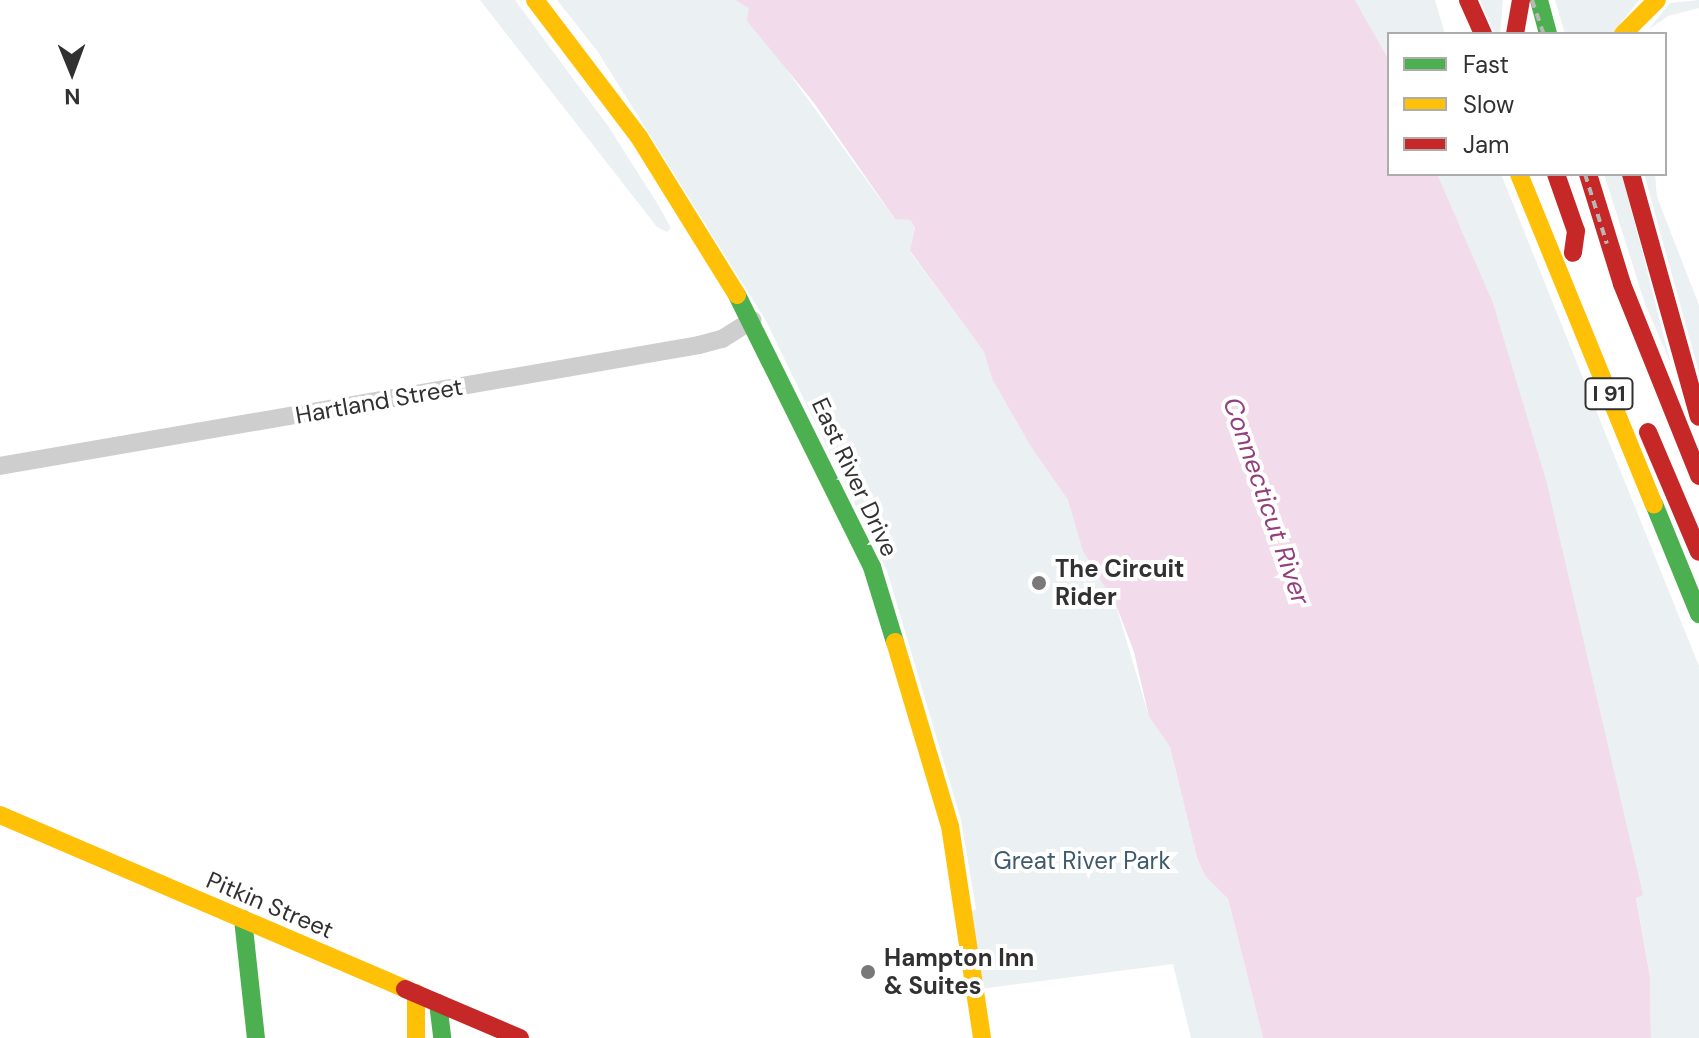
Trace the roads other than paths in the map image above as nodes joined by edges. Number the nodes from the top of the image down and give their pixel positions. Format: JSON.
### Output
{"nodes":[{"id":1,"x":535,"y":0,"type":"edge"},
{"id":2,"x":1448,"y":0,"type":"edge"},
{"id":3,"x":1468,"y":0,"type":"edge"},
{"id":4,"x":1657,"y":0,"type":"edge"},
{"id":5,"x":1526,"y":1,"type":"edge"},
{"id":6,"x":1461,"y":32,"type":"edge"},
{"id":7,"x":1482,"y":32,"type":"edge"},
{"id":8,"x":1516,"y":32,"type":"edge"},
{"id":9,"x":1547,"y":32,"type":"edge"},
{"id":10,"x":1625,"y":32,"type":"edge"},
{"id":11,"x":1520,"y":176,"type":"edge"},
{"id":12,"x":1542,"y":176,"type":"edge"},
{"id":13,"x":1557,"y":176,"type":"edge"},
{"id":14,"x":1589,"y":176,"type":"edge"},
{"id":15,"x":1632,"y":176,"type":"edge"},
{"id":16,"x":1573,"y":253,"type":"junction"},
{"id":17,"x":1597,"y":310,"type":"dead end"},
{"id":18,"x":752,"y":320,"type":"junction"},
{"id":19,"x":1639,"y":410,"type":"dead end"},
{"id":20,"x":1699,"y":417,"type":"edge"},
{"id":21,"x":0,"y":466,"type":"edge"},
{"id":22,"x":1699,"y":476,"type":"edge"},
{"id":23,"x":1699,"y":552,"type":"edge"},
{"id":24,"x":1699,"y":614,"type":"edge"},
{"id":25,"x":0,"y":815,"type":"edge"},
{"id":26,"x":243,"y":919,"type":"junction"},
{"id":27,"x":416,"y":993,"type":"junction"},
{"id":28,"x":438,"y":1003,"type":"junction"},
{"id":29,"x":256,"y":1038,"type":"edge"},
{"id":30,"x":416,"y":1038,"type":"edge"},
{"id":31,"x":442,"y":1038,"type":"edge"},
{"id":32,"x":520,"y":1038,"type":"edge"},
{"id":33,"x":982,"y":1038,"type":"edge"}],
"edges":[{"from":1,"to":18,"type":"main road","name":"East River Drive"},
{"from":2,"to":6,"type":"main road"},
{"from":3,"to":7,"type":"main road"},
{"from":4,"to":10,"type":"main road"},
{"from":5,"to":8,"type":"main road"},
{"from":5,"to":9,"type":"main road"},
{"from":11,"to":24,"type":"main road","number":"I 91"},
{"from":12,"to":16,"type":"main road"},
{"from":13,"to":16,"type":"main road"},
{"from":14,"to":22,"type":"main road","number":"I 91"},
{"from":15,"to":20,"type":"main road"},
{"from":16,"to":17,"type":"main road"},
{"from":18,"to":21,"type":"street","name":"Hartland Street"},
{"from":18,"to":33,"type":"main road","name":"East River Drive"},
{"from":19,"to":23,"type":"main road"},
{"from":25,"to":26,"type":"main road","name":"Pitkin Street"},
{"from":26,"to":27,"type":"main road","name":"Pitkin Street"},
{"from":26,"to":29,"type":"main road"},
{"from":27,"to":28,"type":"main road","name":"Pitkin Street"},
{"from":27,"to":30,"type":"main road"},
{"from":28,"to":31,"type":"main road"},
{"from":28,"to":32,"type":"main road","name":"Pitkin Street"}]}
